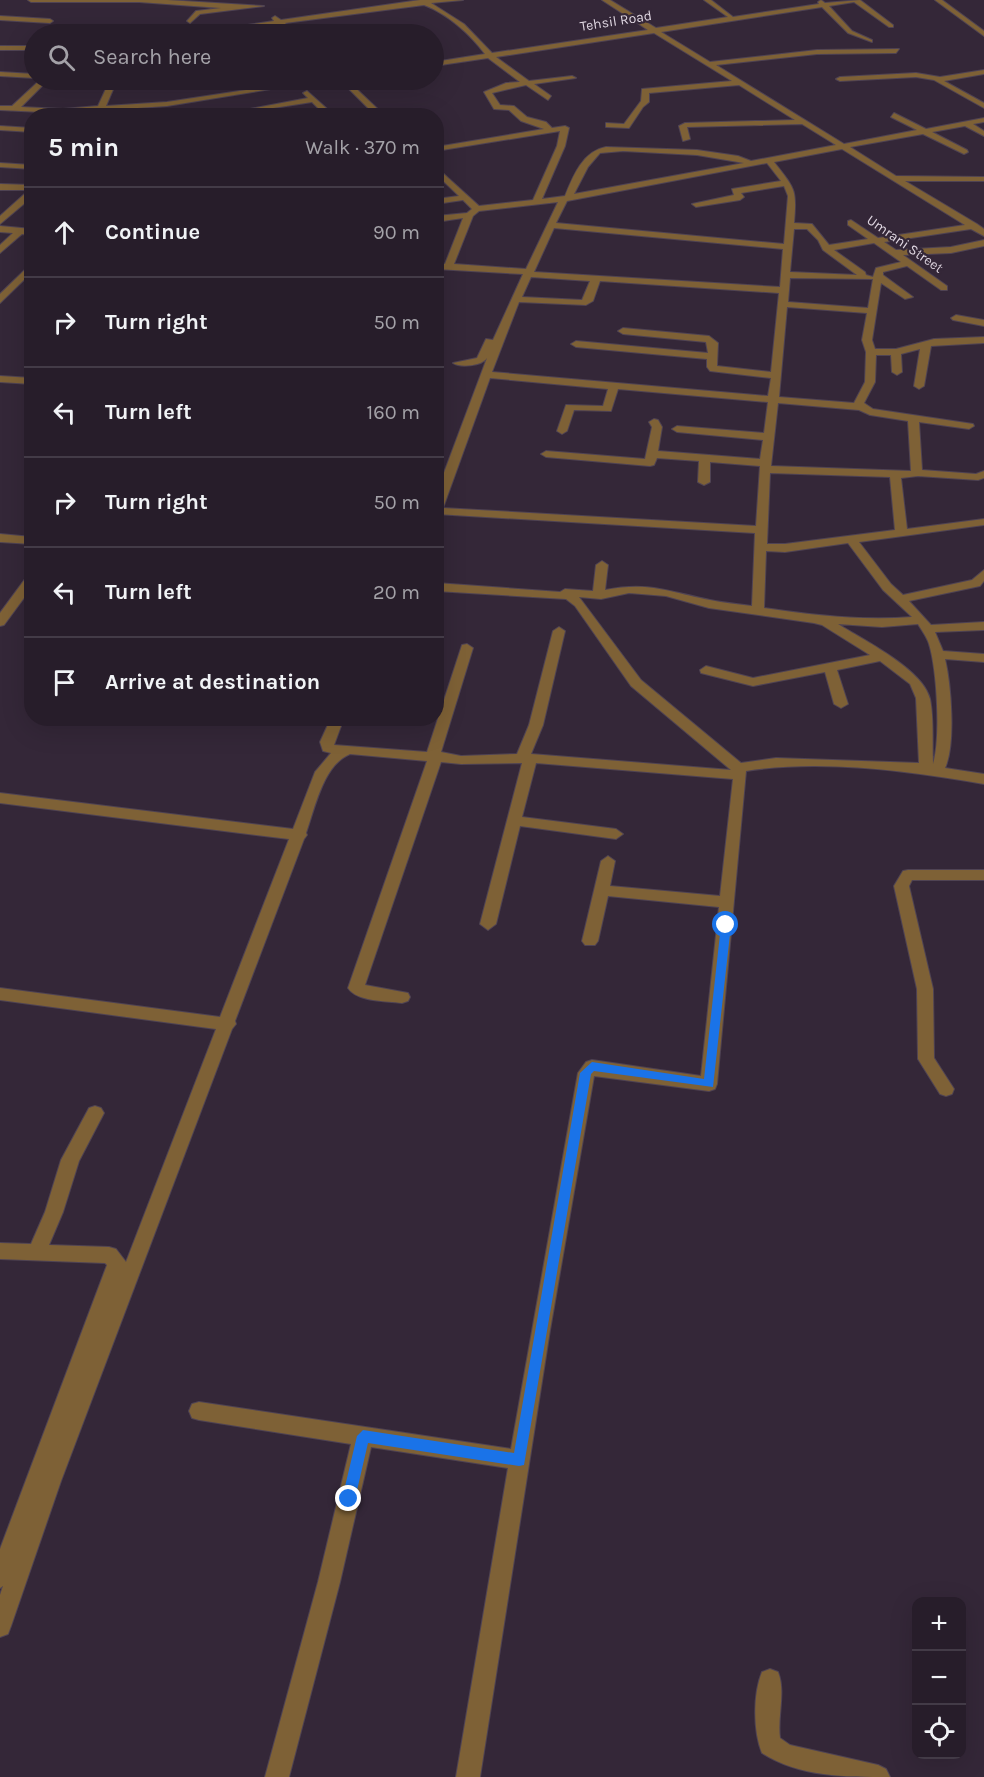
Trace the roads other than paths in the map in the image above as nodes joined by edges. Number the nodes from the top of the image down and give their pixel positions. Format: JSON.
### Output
{"nodes":[{"id":1,"x":31,"y":0,"type":"edge"},
{"id":2,"x":366,"y":0,"type":"edge"},
{"id":3,"x":460,"y":0,"type":"edge"},
{"id":4,"x":605,"y":0,"type":"edge"},
{"id":5,"x":707,"y":0,"type":"edge"},
{"id":6,"x":838,"y":0,"type":"edge"},
{"id":7,"x":856,"y":0,"type":"edge"},
{"id":8,"x":938,"y":0,"type":"edge"},
{"id":9,"x":45,"y":1,"type":"edge"},
{"id":10,"x":420,"y":1,"type":"edge"},
{"id":11,"x":258,"y":3,"type":"edge"},
{"id":12,"x":823,"y":4,"type":"junction"},
{"id":13,"x":38,"y":7,"type":"dead end"},
{"id":14,"x":237,"y":7,"type":"junction"},
{"id":15,"x":373,"y":9,"type":"junction"},
{"id":16,"x":832,"y":11,"type":"junction"},
{"id":17,"x":268,"y":12,"type":"junction"},
{"id":18,"x":30,"y":13,"type":"dead end"},
{"id":19,"x":730,"y":16,"type":"junction"},
{"id":20,"x":804,"y":17,"type":"dead end"},
{"id":21,"x":0,"y":18,"type":"edge"},
{"id":22,"x":23,"y":20,"type":"junction"},
{"id":23,"x":50,"y":21,"type":"dead end"},
{"id":24,"x":190,"y":21,"type":"dead end"},
{"id":25,"x":279,"y":22,"type":"junction"},
{"id":26,"x":221,"y":24,"type":"edge"},
{"id":27,"x":264,"y":24,"type":"edge"},
{"id":28,"x":281,"y":24,"type":"edge"},
{"id":29,"x":891,"y":26,"type":"dead end"},
{"id":30,"x":653,"y":29,"type":"junction"},
{"id":31,"x":984,"y":34,"type":"edge"},
{"id":32,"x":870,"y":41,"type":"dead end"},
{"id":33,"x":0,"y":48,"type":"edge"},
{"id":34,"x":20,"y":48,"type":"junction"},
{"id":35,"x":24,"y":48,"type":"edge"},
{"id":36,"x":896,"y":51,"type":"dead end"},
{"id":37,"x":489,"y":54,"type":"junction"},
{"id":38,"x":13,"y":56,"type":"dead end"},
{"id":39,"x":444,"y":61,"type":"edge"},
{"id":40,"x":7,"y":64,"type":"dead end"},
{"id":41,"x":708,"y":64,"type":"junction"},
{"id":42,"x":984,"y":72,"type":"edge"},
{"id":43,"x":0,"y":73,"type":"edge"},
{"id":44,"x":24,"y":75,"type":"edge"},
{"id":45,"x":572,"y":78,"type":"dead end"},
{"id":46,"x":937,"y":78,"type":"junction"},
{"id":47,"x":840,"y":79,"type":"dead end"},
{"id":48,"x":526,"y":83,"type":"junction"},
{"id":49,"x":740,"y":83,"type":"junction"},
{"id":50,"x":34,"y":90,"type":"edge"},
{"id":51,"x":110,"y":90,"type":"edge"},
{"id":52,"x":255,"y":90,"type":"edge"},
{"id":53,"x":303,"y":90,"type":"edge"},
{"id":54,"x":354,"y":90,"type":"edge"},
{"id":55,"x":238,"y":93,"type":"junction"},
{"id":56,"x":548,"y":98,"type":"dead end"},
{"id":57,"x":313,"y":99,"type":"junction"},
{"id":58,"x":152,"y":105,"type":"junction"},
{"id":59,"x":984,"y":106,"type":"edge"},
{"id":60,"x":0,"y":108,"type":"edge"},
{"id":61,"x":105,"y":108,"type":"edge"},
{"id":62,"x":128,"y":108,"type":"edge"},
{"id":63,"x":150,"y":108,"type":"edge"},
{"id":64,"x":254,"y":108,"type":"joint"},
{"id":65,"x":323,"y":108,"type":"edge"},
{"id":66,"x":373,"y":108,"type":"edge"},
{"id":67,"x":14,"y":109,"type":"junction"},
{"id":68,"x":24,"y":110,"type":"edge"},
{"id":69,"x":894,"y":115,"type":"dead end"},
{"id":70,"x":984,"y":120,"type":"edge"},
{"id":71,"x":804,"y":122,"type":"junction"},
{"id":72,"x":965,"y":123,"type":"junction"},
{"id":73,"x":609,"y":125,"type":"dead end"},
{"id":74,"x":0,"y":128,"type":"edge"},
{"id":75,"x":24,"y":130,"type":"edge"},
{"id":76,"x":550,"y":130,"type":"junction"},
{"id":77,"x":922,"y":131,"type":"junction"},
{"id":78,"x":984,"y":134,"type":"edge"},
{"id":79,"x":686,"y":139,"type":"dead end"},
{"id":80,"x":843,"y":146,"type":"junction"},
{"id":81,"x":444,"y":148,"type":"edge"},
{"id":82,"x":964,"y":152,"type":"dead end"},
{"id":83,"x":768,"y":159,"type":"junction"},
{"id":84,"x":750,"y":162,"type":"junction"},
{"id":85,"x":0,"y":165,"type":"edge"},
{"id":86,"x":24,"y":166,"type":"edge"},
{"id":87,"x":444,"y":176,"type":"edge"},
{"id":88,"x":894,"y":178,"type":"junction"},
{"id":89,"x":984,"y":179,"type":"edge"},
{"id":90,"x":786,"y":183,"type":"junction"},
{"id":91,"x":0,"y":187,"type":"edge"},
{"id":92,"x":24,"y":189,"type":"edge"},
{"id":93,"x":466,"y":197,"type":"junction"},
{"id":94,"x":24,"y":198,"type":"edge"},
{"id":95,"x":566,"y":198,"type":"junction"},
{"id":96,"x":444,"y":201,"type":"edge"},
{"id":97,"x":536,"y":203,"type":"junction"},
{"id":98,"x":696,"y":204,"type":"dead end"},
{"id":99,"x":0,"y":209,"type":"edge"},
{"id":100,"x":477,"y":209,"type":"junction"},
{"id":101,"x":12,"y":210,"type":"junction"},
{"id":102,"x":469,"y":215,"type":"junction"},
{"id":103,"x":444,"y":218,"type":"edge"},
{"id":104,"x":0,"y":221,"type":"edge"},
{"id":105,"x":851,"y":223,"type":"dead end"},
{"id":106,"x":550,"y":225,"type":"junction"},
{"id":107,"x":789,"y":226,"type":"junction"},
{"id":108,"x":974,"y":226,"type":"junction"},
{"id":109,"x":0,"y":229,"type":"edge"},
{"id":110,"x":20,"y":231,"type":"junction"},
{"id":111,"x":24,"y":231,"type":"edge"},
{"id":112,"x":984,"y":233,"type":"edge"},
{"id":113,"x":876,"y":240,"type":"junction"},
{"id":114,"x":984,"y":243,"type":"edge"},
{"id":115,"x":787,"y":247,"type":"junction"},
{"id":116,"x":826,"y":248,"type":"junction"},
{"id":117,"x":0,"y":250,"type":"edge"},
{"id":118,"x":897,"y":253,"type":"junction"},
{"id":119,"x":910,"y":263,"type":"junction"},
{"id":120,"x":444,"y":266,"type":"edge"},
{"id":121,"x":449,"y":266,"type":"junction"},
{"id":122,"x":529,"y":273,"type":"junction"},
{"id":123,"x":24,"y":275,"type":"edge"},
{"id":124,"x":784,"y":275,"type":"junction"},
{"id":125,"x":860,"y":277,"type":"junction"},
{"id":126,"x":878,"y":277,"type":"junction"},
{"id":127,"x":596,"y":278,"type":"junction"},
{"id":128,"x":944,"y":288,"type":"dead end"},
{"id":129,"x":783,"y":290,"type":"junction"},
{"id":130,"x":908,"y":297,"type":"dead end"},
{"id":131,"x":515,"y":299,"type":"junction"},
{"id":132,"x":0,"y":300,"type":"edge"},
{"id":133,"x":782,"y":304,"type":"junction"},
{"id":134,"x":872,"y":311,"type":"junction"},
{"id":135,"x":956,"y":318,"type":"dead end"},
{"id":136,"x":984,"y":323,"type":"edge"},
{"id":137,"x":503,"y":327,"type":"junction"},
{"id":138,"x":623,"y":331,"type":"dead end"},
{"id":139,"x":984,"y":340,"type":"edge"},
{"id":140,"x":576,"y":344,"type":"dead end"},
{"id":141,"x":926,"y":344,"type":"junction"},
{"id":142,"x":871,"y":352,"type":"junction"},
{"id":143,"x":896,"y":352,"type":"junction"},
{"id":144,"x":712,"y":356,"type":"junction"},
{"id":145,"x":458,"y":363,"type":"dead end"},
{"id":146,"x":897,"y":372,"type":"dead end"},
{"id":147,"x":486,"y":375,"type":"junction"},
{"id":148,"x":776,"y":376,"type":"junction"},
{"id":149,"x":0,"y":379,"type":"edge"},
{"id":150,"x":24,"y":380,"type":"edge"},
{"id":151,"x":919,"y":386,"type":"dead end"},
{"id":152,"x":614,"y":387,"type":"junction"},
{"id":153,"x":772,"y":400,"type":"junction"},
{"id":154,"x":861,"y":407,"type":"junction"},
{"id":155,"x":914,"y":417,"type":"junction"},
{"id":156,"x":654,"y":422,"type":"dead end"},
{"id":157,"x":969,"y":426,"type":"dead end"},
{"id":158,"x":677,"y":429,"type":"dead end"},
{"id":159,"x":562,"y":431,"type":"dead end"},
{"id":160,"x":768,"y":437,"type":"junction"},
{"id":161,"x":546,"y":454,"type":"dead end"},
{"id":162,"x":652,"y":454,"type":"junction"},
{"id":163,"x":705,"y":458,"type":"junction"},
{"id":164,"x":764,"y":466,"type":"junction"},
{"id":165,"x":916,"y":473,"type":"junction"},
{"id":166,"x":984,"y":474,"type":"edge"},
{"id":167,"x":895,"y":476,"type":"junction"},
{"id":168,"x":704,"y":482,"type":"dead end"},
{"id":169,"x":444,"y":492,"type":"edge"},
{"id":170,"x":444,"y":511,"type":"edge"},
{"id":171,"x":984,"y":522,"type":"edge"},
{"id":172,"x":761,"y":530,"type":"junction"},
{"id":173,"x":901,"y":531,"type":"junction"},
{"id":174,"x":0,"y":538,"type":"edge"},
{"id":175,"x":24,"y":540,"type":"edge"},
{"id":176,"x":851,"y":540,"type":"junction"},
{"id":177,"x":761,"y":547,"type":"junction"},
{"id":178,"x":602,"y":566,"type":"dead end"},
{"id":179,"x":984,"y":574,"type":"edge"},
{"id":180,"x":444,"y":585,"type":"edge"},
{"id":181,"x":444,"y":586,"type":"edge"},
{"id":182,"x":24,"y":589,"type":"edge"},
{"id":183,"x":601,"y":595,"type":"junction"},
{"id":184,"x":898,"y":600,"type":"junction"},
{"id":185,"x":758,"y":611,"type":"junction"},
{"id":186,"x":815,"y":619,"type":"junction"},
{"id":187,"x":0,"y":622,"type":"edge"},
{"id":188,"x":925,"y":625,"type":"junction"},
{"id":189,"x":984,"y":626,"type":"edge"},
{"id":190,"x":559,"y":631,"type":"dead end"},
{"id":191,"x":467,"y":648,"type":"dead end"},
{"id":192,"x":937,"y":654,"type":"junction"},
{"id":193,"x":882,"y":657,"type":"junction"},
{"id":194,"x":984,"y":658,"type":"edge"},
{"id":195,"x":830,"y":668,"type":"junction"},
{"id":196,"x":706,"y":670,"type":"dead end"},
{"id":197,"x":841,"y":704,"type":"dead end"},
{"id":198,"x":444,"y":720,"type":"edge"},
{"id":199,"x":334,"y":726,"type":"edge"},
{"id":200,"x":442,"y":726,"type":"edge"},
{"id":201,"x":342,"y":751,"type":"junction"},
{"id":202,"x":436,"y":756,"type":"junction"},
{"id":203,"x":526,"y":758,"type":"junction"},
{"id":204,"x":931,"y":769,"type":"junction"},
{"id":205,"x":739,"y":771,"type":"junction"},
{"id":206,"x":984,"y":779,"type":"edge"},
{"id":207,"x":0,"y":798,"type":"edge"},
{"id":208,"x":515,"y":821,"type":"junction"},
{"id":209,"x":616,"y":834,"type":"dead end"},
{"id":210,"x":300,"y":835,"type":"junction"},
{"id":211,"x":608,"y":861,"type":"dead end"},
{"id":212,"x":984,"y":875,"type":"edge"},
{"id":213,"x":601,"y":890,"type":"junction"},
{"id":214,"x":728,"y":902,"type":"junction"},
{"id":215,"x":488,"y":924,"type":"dead end"},
{"id":216,"x":590,"y":941,"type":"dead end"},
{"id":217,"x":0,"y":994,"type":"edge"},
{"id":218,"x":402,"y":997,"type":"dead end"},
{"id":219,"x":228,"y":1024,"type":"junction"},
{"id":220,"x":946,"y":1089,"type":"dead end"},
{"id":221,"x":95,"y":1113,"type":"dead end"},
{"id":222,"x":0,"y":1251,"type":"edge"},
{"id":223,"x":37,"y":1252,"type":"junction"},
{"id":224,"x":199,"y":1412,"type":"dead end"},
{"id":225,"x":363,"y":1436,"type":"junction"},
{"id":226,"x":519,"y":1460,"type":"junction"},
{"id":227,"x":0,"y":1577,"type":"edge"},
{"id":228,"x":0,"y":1626,"type":"edge"},
{"id":229,"x":770,"y":1680,"type":"dead end"},
{"id":230,"x":277,"y":1777,"type":"edge"},
{"id":231,"x":468,"y":1777,"type":"edge"},
{"id":232,"x":878,"y":1777,"type":"edge"}],
"edges":[{"from":1,"to":9,"type":"street"},
{"from":2,"to":15,"type":"street"},
{"from":3,"to":10,"type":"street"},
{"from":4,"to":30,"type":"street"},
{"from":5,"to":19,"type":"street"},
{"from":6,"to":12,"type":"street","name":"Tehsil Road"},
{"from":7,"to":12,"type":"street"},
{"from":7,"to":29,"type":"street"},
{"from":8,"to":31,"type":"street"},
{"from":9,"to":13,"type":"street"},
{"from":9,"to":14,"type":"street"},
{"from":10,"to":15,"type":"street"},
{"from":10,"to":37,"type":"street"},
{"from":11,"to":14,"type":"street"},
{"from":11,"to":17,"type":"street"},
{"from":12,"to":16,"type":"street"},
{"from":12,"to":19,"type":"street","name":"Tehsil Road"},
{"from":12,"to":30,"type":"street"},
{"from":14,"to":24,"type":"street"},
{"from":15,"to":25,"type":"street"},
{"from":16,"to":20,"type":"street"},
{"from":16,"to":32,"type":"street"},
{"from":17,"to":25,"type":"street"},
{"from":17,"to":26,"type":"street"},
{"from":18,"to":22,"type":"street"},
{"from":19,"to":30,"type":"street","name":"Tehsil Road"},
{"from":21,"to":22,"type":"street"},
{"from":22,"to":23,"type":"street"},
{"from":25,"to":27,"type":"street"},
{"from":25,"to":28,"type":"street"},
{"from":30,"to":37,"type":"street"},
{"from":30,"to":41,"type":"street"},
{"from":33,"to":34,"type":"street"},
{"from":34,"to":35,"type":"street"},
{"from":34,"to":38,"type":"street"},
{"from":36,"to":41,"type":"street"},
{"from":37,"to":39,"type":"street"},
{"from":37,"to":48,"type":"street"},
{"from":40,"to":43,"type":"street"},
{"from":41,"to":49,"type":"street"},
{"from":42,"to":46,"type":"street"},
{"from":43,"to":44,"type":"street"},
{"from":45,"to":48,"type":"street"},
{"from":46,"to":47,"type":"street"},
{"from":46,"to":59,"type":"street"},
{"from":48,"to":56,"type":"street"},
{"from":48,"to":76,"type":"street"},
{"from":49,"to":71,"type":"street"},
{"from":49,"to":73,"type":"street"},
{"from":50,"to":67,"type":"street"},
{"from":51,"to":61,"type":"street"},
{"from":52,"to":55,"type":"street"},
{"from":53,"to":57,"type":"street"},
{"from":54,"to":66,"type":"street"},
{"from":55,"to":58,"type":"street"},
{"from":55,"to":64,"type":"street"},
{"from":57,"to":64,"type":"street"},
{"from":57,"to":65,"type":"street"},
{"from":58,"to":62,"type":"street"},
{"from":58,"to":63,"type":"street"},
{"from":60,"to":67,"type":"street"},
{"from":67,"to":68,"type":"street"},
{"from":69,"to":77,"type":"street"},
{"from":70,"to":72,"type":"street"},
{"from":71,"to":79,"type":"street"},
{"from":71,"to":80,"type":"street"},
{"from":72,"to":77,"type":"street"},
{"from":72,"to":78,"type":"street"},
{"from":74,"to":75,"type":"street"},
{"from":76,"to":81,"type":"street"},
{"from":76,"to":97,"type":"street"},
{"from":77,"to":80,"type":"street"},
{"from":77,"to":82,"type":"street"},
{"from":80,"to":83,"type":"street"},
{"from":80,"to":88,"type":"street"},
{"from":83,"to":84,"type":"street"},
{"from":83,"to":90,"type":"street"},
{"from":84,"to":95,"type":"street"},
{"from":84,"to":95,"type":"street"},
{"from":85,"to":86,"type":"street"},
{"from":87,"to":93,"type":"street"},
{"from":88,"to":89,"type":"street"},
{"from":88,"to":108,"type":"street"},
{"from":90,"to":98,"type":"street"},
{"from":90,"to":107,"type":"street"},
{"from":91,"to":92,"type":"street"},
{"from":93,"to":96,"type":"street"},
{"from":93,"to":100,"type":"street"},
{"from":94,"to":101,"type":"street"},
{"from":95,"to":97,"type":"street"},
{"from":95,"to":106,"type":"street"},
{"from":97,"to":100,"type":"street"},
{"from":99,"to":101,"type":"street"},
{"from":100,"to":102,"type":"street"},
{"from":101,"to":104,"type":"street"},
{"from":102,"to":103,"type":"street"},
{"from":102,"to":121,"type":"street"},
{"from":105,"to":113,"type":"street","name":"Umrani Street"},
{"from":106,"to":115,"type":"street"},
{"from":106,"to":122,"type":"street"},
{"from":107,"to":115,"type":"street"},
{"from":107,"to":116,"type":"street"},
{"from":108,"to":112,"type":"street"},
{"from":108,"to":113,"type":"street"},
{"from":109,"to":110,"type":"street"},
{"from":110,"to":111,"type":"street"},
{"from":110,"to":117,"type":"street"},
{"from":113,"to":116,"type":"street"},
{"from":113,"to":118,"type":"street","name":"Umrani Street"},
{"from":114,"to":118,"type":"street"},
{"from":115,"to":124,"type":"street"},
{"from":116,"to":125,"type":"street"},
{"from":118,"to":119,"type":"street","name":"Umrani Street"},
{"from":119,"to":126,"type":"street"},
{"from":119,"to":128,"type":"street","name":"Umrani Street"},
{"from":120,"to":121,"type":"street"},
{"from":121,"to":122,"type":"street"},
{"from":122,"to":127,"type":"street"},
{"from":122,"to":131,"type":"street"},
{"from":123,"to":132,"type":"street"},
{"from":124,"to":125,"type":"street"},
{"from":124,"to":129,"type":"street"},
{"from":125,"to":126,"type":"street"},
{"from":126,"to":130,"type":"street"},
{"from":126,"to":134,"type":"street"},
{"from":127,"to":129,"type":"street"},
{"from":127,"to":131,"type":"street"},
{"from":129,"to":133,"type":"street"},
{"from":131,"to":137,"type":"street"},
{"from":133,"to":134,"type":"street"},
{"from":133,"to":148,"type":"street"},
{"from":134,"to":142,"type":"street"},
{"from":135,"to":136,"type":"street"},
{"from":137,"to":145,"type":"street"},
{"from":137,"to":147,"type":"street"},
{"from":138,"to":144,"type":"street"},
{"from":139,"to":141,"type":"street"},
{"from":140,"to":144,"type":"street"},
{"from":141,"to":143,"type":"street"},
{"from":141,"to":151,"type":"street"},
{"from":142,"to":143,"type":"street"},
{"from":142,"to":154,"type":"street"},
{"from":143,"to":146,"type":"street"},
{"from":144,"to":148,"type":"street"},
{"from":147,"to":152,"type":"street"},
{"from":147,"to":169,"type":"street"},
{"from":148,"to":153,"type":"street"},
{"from":149,"to":150,"type":"street"},
{"from":152,"to":153,"type":"street"},
{"from":152,"to":159,"type":"street"},
{"from":153,"to":154,"type":"street"},
{"from":153,"to":160,"type":"street"},
{"from":154,"to":155,"type":"street"},
{"from":155,"to":157,"type":"street"},
{"from":155,"to":165,"type":"street"},
{"from":156,"to":162,"type":"street"},
{"from":158,"to":160,"type":"street"},
{"from":160,"to":164,"type":"street"},
{"from":161,"to":162,"type":"street"},
{"from":162,"to":163,"type":"street"},
{"from":163,"to":164,"type":"street"},
{"from":163,"to":168,"type":"street"},
{"from":164,"to":167,"type":"street"},
{"from":164,"to":172,"type":"street"},
{"from":165,"to":166,"type":"street"},
{"from":165,"to":167,"type":"street"},
{"from":167,"to":173,"type":"street"},
{"from":170,"to":172,"type":"street"},
{"from":171,"to":173,"type":"street"},
{"from":172,"to":177,"type":"street"},
{"from":173,"to":176,"type":"street"},
{"from":174,"to":175,"type":"street"},
{"from":176,"to":177,"type":"street"},
{"from":176,"to":184,"type":"street"},
{"from":177,"to":185,"type":"street"},
{"from":178,"to":183,"type":"street"},
{"from":179,"to":184,"type":"street"},
{"from":180,"to":183,"type":"street"},
{"from":181,"to":205,"type":"street"},
{"from":182,"to":187,"type":"street"},
{"from":183,"to":185,"type":"street"},
{"from":184,"to":188,"type":"street"},
{"from":185,"to":186,"type":"street"},
{"from":186,"to":188,"type":"street"},
{"from":186,"to":193,"type":"street"},
{"from":188,"to":189,"type":"street"},
{"from":188,"to":192,"type":"street"},
{"from":190,"to":203,"type":"street"},
{"from":191,"to":198,"type":"street"},
{"from":192,"to":194,"type":"street"},
{"from":192,"to":204,"type":"street"},
{"from":193,"to":195,"type":"street"},
{"from":193,"to":204,"type":"street"},
{"from":195,"to":196,"type":"street"},
{"from":195,"to":197,"type":"street"},
{"from":199,"to":201,"type":"street"},
{"from":200,"to":202,"type":"street"},
{"from":201,"to":202,"type":"street"},
{"from":201,"to":210,"type":"street"},
{"from":202,"to":203,"type":"street"},
{"from":202,"to":218,"type":"street"},
{"from":203,"to":205,"type":"street"},
{"from":203,"to":208,"type":"street"},
{"from":204,"to":205,"type":"street"},
{"from":204,"to":206,"type":"street"},
{"from":205,"to":214,"type":"street"},
{"from":207,"to":210,"type":"street"},
{"from":208,"to":209,"type":"street"},
{"from":208,"to":215,"type":"street"},
{"from":210,"to":219,"type":"street"},
{"from":211,"to":213,"type":"street"},
{"from":212,"to":220,"type":"street"},
{"from":213,"to":214,"type":"street"},
{"from":213,"to":216,"type":"street"},
{"from":214,"to":226,"type":"street"},
{"from":217,"to":219,"type":"street"},
{"from":219,"to":228,"type":"street"},
{"from":221,"to":223,"type":"street"},
{"from":222,"to":223,"type":"street"},
{"from":223,"to":227,"type":"street"},
{"from":224,"to":225,"type":"street"},
{"from":225,"to":226,"type":"street"},
{"from":225,"to":230,"type":"street"},
{"from":226,"to":231,"type":"street"},
{"from":229,"to":232,"type":"street"}]}
